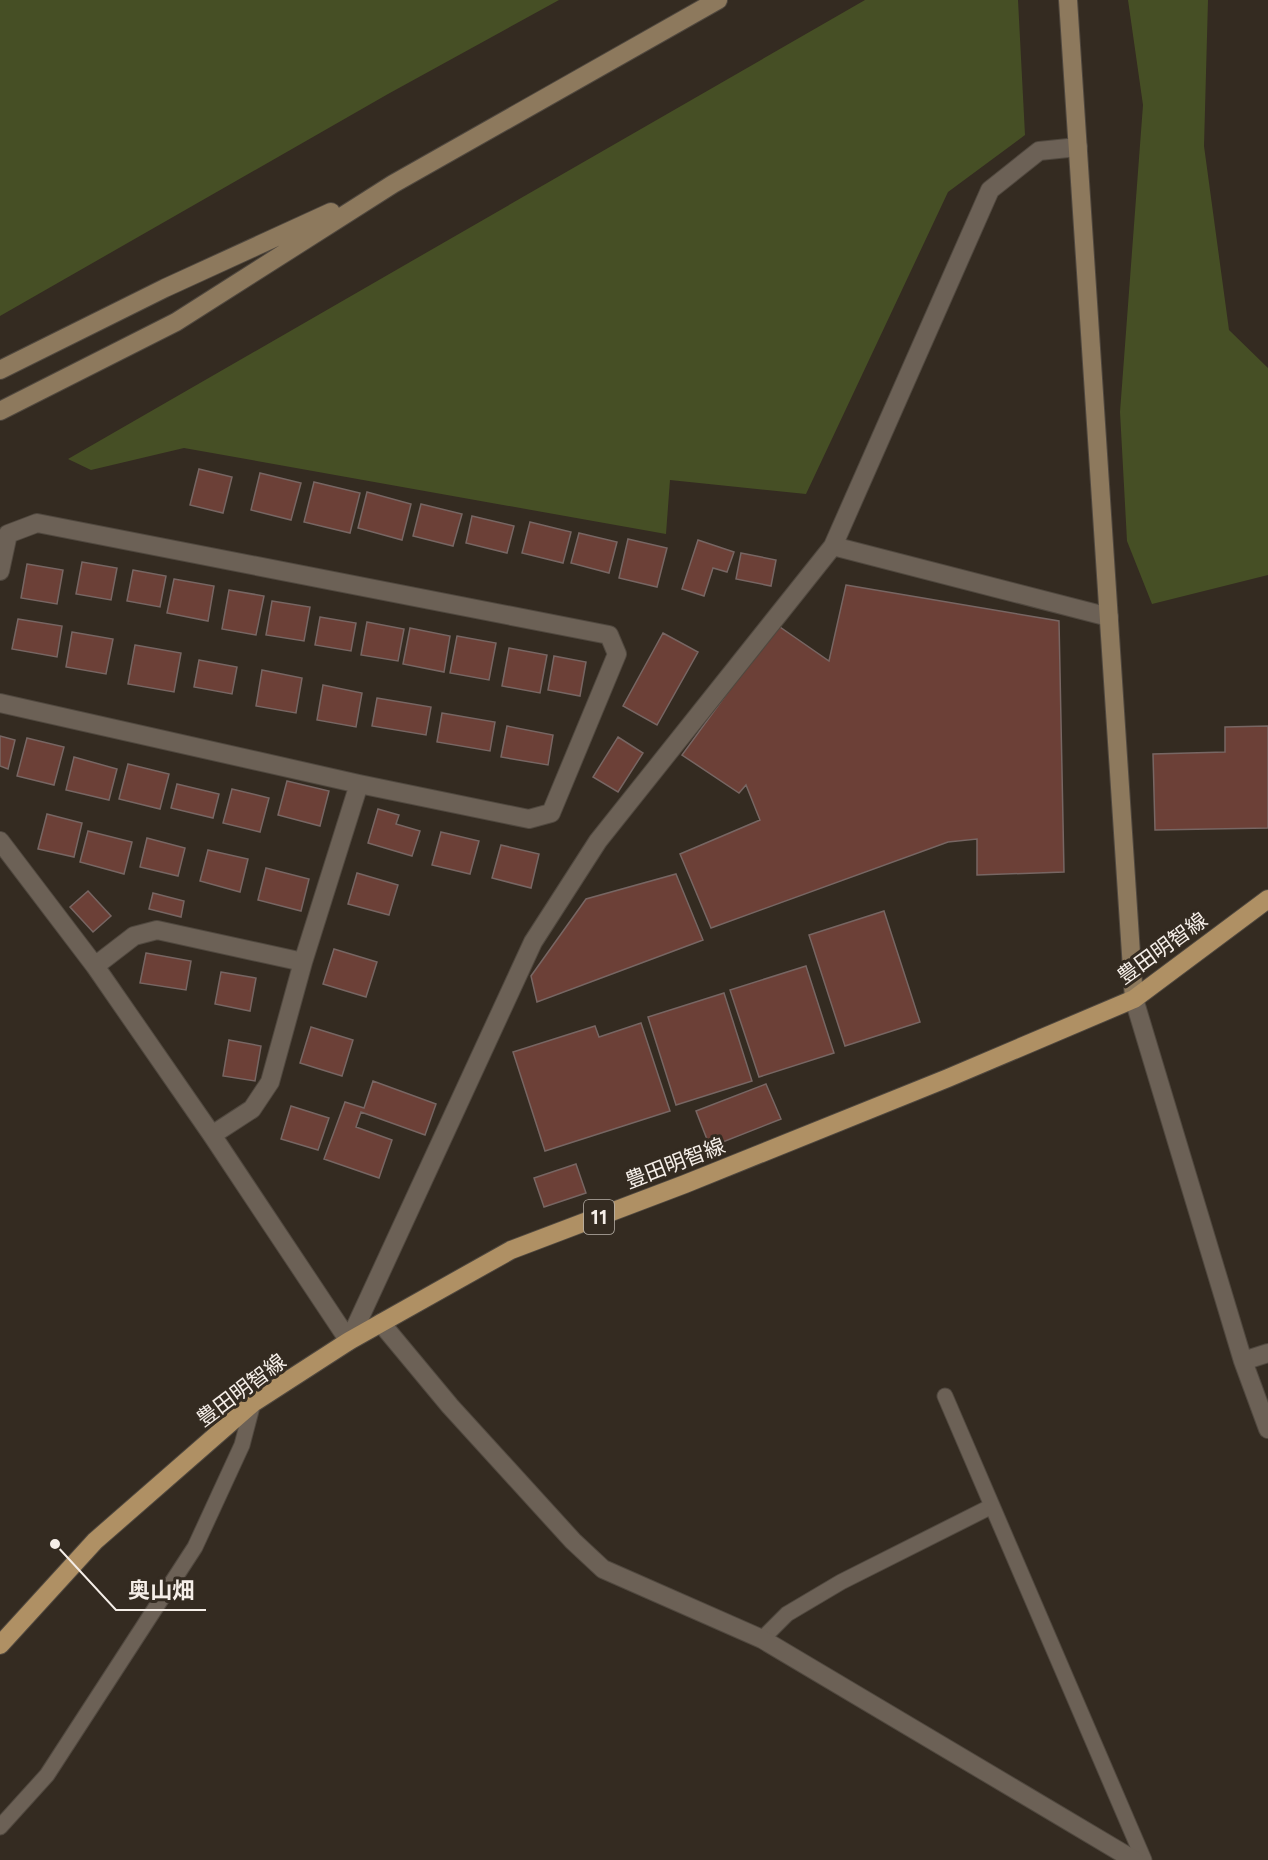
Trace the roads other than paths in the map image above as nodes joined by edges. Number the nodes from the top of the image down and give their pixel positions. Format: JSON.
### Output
{"nodes":[{"id":1,"x":718,"y":0,"type":"edge"},
{"id":2,"x":1068,"y":0,"type":"edge"},
{"id":3,"x":1078,"y":147,"type":"junction"},
{"id":4,"x":393,"y":184,"type":"junction"},
{"id":5,"x":0,"y":370,"type":"edge"},
{"id":6,"x":0,"y":411,"type":"edge"},
{"id":7,"x":833,"y":546,"type":"junction"},
{"id":8,"x":0,"y":571,"type":"edge"},
{"id":9,"x":1109,"y":617,"type":"junction"},
{"id":10,"x":0,"y":703,"type":"edge"},
{"id":11,"x":359,"y":784,"type":"junction"},
{"id":12,"x":0,"y":841,"type":"edge"},
{"id":13,"x":1268,"y":899,"type":"edge"},
{"id":14,"x":303,"y":962,"type":"junction"},
{"id":15,"x":95,"y":966,"type":"junction"},
{"id":16,"x":1134,"y":999,"type":"junction"},
{"id":17,"x":212,"y":1135,"type":"junction"},
{"id":18,"x":381,"y":1323,"type":"junction"},
{"id":19,"x":349,"y":1341,"type":"junction"},
{"id":20,"x":1268,"y":1353,"type":"edge"},
{"id":21,"x":1243,"y":1361,"type":"junction"},
{"id":22,"x":945,"y":1396,"type":"dead end"},
{"id":23,"x":253,"y":1403,"type":"junction"},
{"id":24,"x":1268,"y":1429,"type":"edge"},
{"id":25,"x":992,"y":1506,"type":"junction"},
{"id":26,"x":762,"y":1639,"type":"junction"},
{"id":27,"x":0,"y":1645,"type":"edge"},
{"id":28,"x":0,"y":1827,"type":"edge"},
{"id":29,"x":1134,"y":1860,"type":"edge"},
{"id":30,"x":1144,"y":1860,"type":"edge"}],
"edges":[{"from":1,"to":4,"type":"street"},
{"from":2,"to":3,"type":"street"},
{"from":3,"to":7,"type":"street"},
{"from":3,"to":9,"type":"street"},
{"from":4,"to":5,"type":"street"},
{"from":4,"to":6,"type":"street"},
{"from":7,"to":9,"type":"street"},
{"from":7,"to":19,"type":"street"},
{"from":8,"to":11,"type":"street"},
{"from":9,"to":16,"type":"street"},
{"from":10,"to":11,"type":"street"},
{"from":11,"to":14,"type":"street"},
{"from":12,"to":15,"type":"street"},
{"from":13,"to":16,"type":"main road","name":"豊田明智線","number":"11"},
{"from":14,"to":15,"type":"street"},
{"from":14,"to":17,"type":"street"},
{"from":15,"to":17,"type":"street"},
{"from":16,"to":18,"type":"main road","name":"豊田明智線","number":"11"},
{"from":16,"to":21,"type":"street"},
{"from":17,"to":19,"type":"street"},
{"from":18,"to":19,"type":"main road","name":"豊田明智線","number":"11"},
{"from":18,"to":26,"type":"street"},
{"from":19,"to":23,"type":"main road","name":"豊田明智線","number":"11"},
{"from":20,"to":21,"type":"street"},
{"from":21,"to":24,"type":"street"},
{"from":22,"to":25,"type":"lane"},
{"from":23,"to":27,"type":"main road","name":"豊田明智線","number":"11"},
{"from":23,"to":28,"type":"lane"},
{"from":25,"to":26,"type":"lane"},
{"from":25,"to":30,"type":"lane"},
{"from":26,"to":29,"type":"street"}]}
